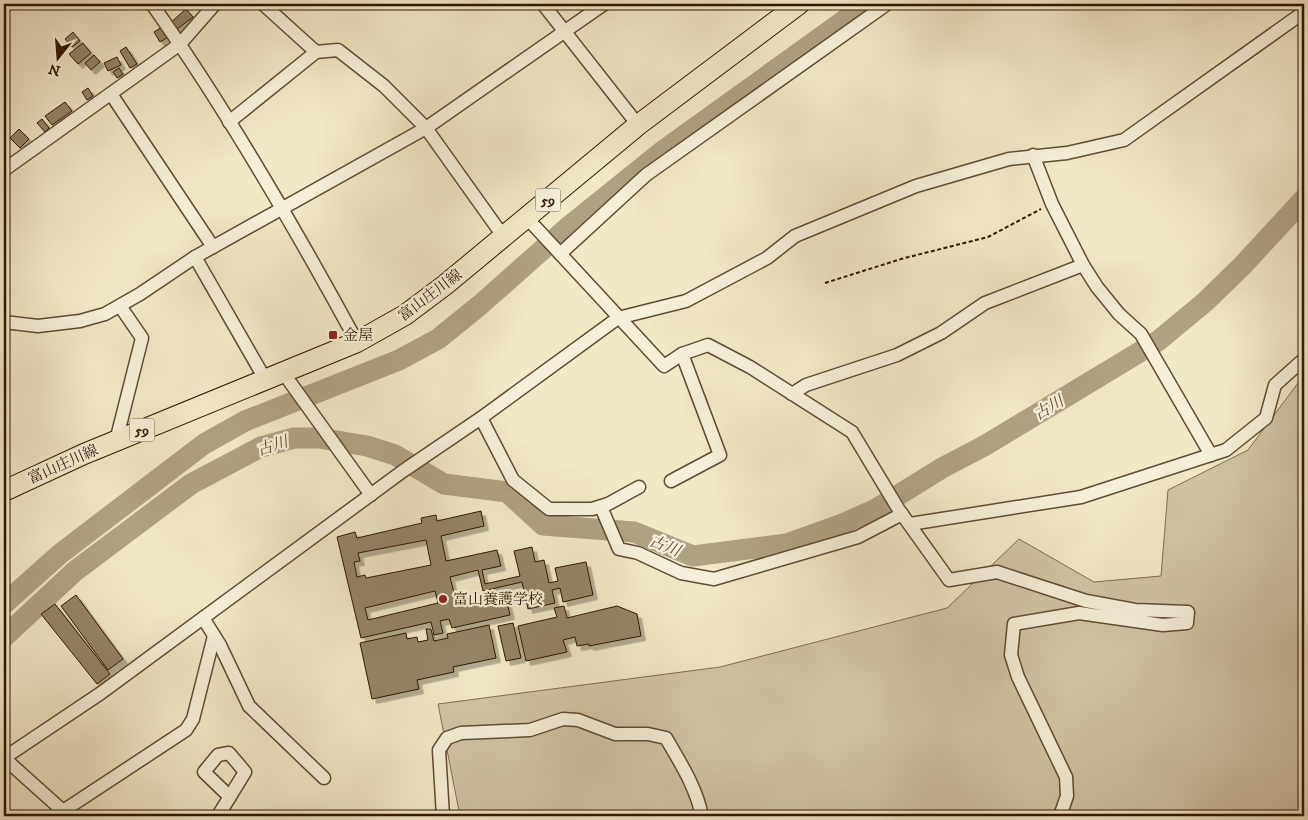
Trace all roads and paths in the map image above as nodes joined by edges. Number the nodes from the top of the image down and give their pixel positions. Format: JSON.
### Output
{"nodes":[{"id":1,"x":152,"y":4,"type":"edge"},
{"id":2,"x":215,"y":4,"type":"edge"},
{"id":3,"x":263,"y":4,"type":"edge"},
{"id":4,"x":543,"y":4,"type":"edge"},
{"id":5,"x":604,"y":4,"type":"edge"},
{"id":6,"x":799,"y":4,"type":"edge"},
{"id":7,"x":887,"y":4,"type":"edge"},
{"id":8,"x":1304,"y":12,"type":"edge"},
{"id":9,"x":565,"y":31,"type":"junction"},
{"id":10,"x":180,"y":44,"type":"junction"},
{"id":11,"x":316,"y":52,"type":"junction"},
{"id":12,"x":111,"y":94,"type":"junction"},
{"id":13,"x":229,"y":122,"type":"junction"},
{"id":14,"x":638,"y":125,"type":"junction"},
{"id":15,"x":426,"y":128,"type":"junction"},
{"id":16,"x":1033,"y":156,"type":"junction"},
{"id":17,"x":4,"y":170,"type":"edge"},
{"id":18,"x":1052,"y":204,"type":"junction"},
{"id":19,"x":284,"y":208,"type":"junction"},
{"id":20,"x":526,"y":218,"type":"junction"},
{"id":21,"x":503,"y":236,"type":"junction"},
{"id":22,"x":213,"y":247,"type":"junction"},
{"id":23,"x":559,"y":252,"type":"junction"},
{"id":24,"x":195,"y":257,"type":"junction"},
{"id":25,"x":1083,"y":265,"type":"junction"},
{"id":26,"x":825,"y":283,"type":"dead end"},
{"id":27,"x":120,"y":306,"type":"junction"},
{"id":28,"x":618,"y":318,"type":"junction"},
{"id":29,"x":4,"y":322,"type":"edge"},
{"id":30,"x":357,"y":342,"type":"junction"},
{"id":31,"x":682,"y":354,"type":"junction"},
{"id":32,"x":1304,"y":359,"type":"edge"},
{"id":33,"x":274,"y":375,"type":"junction"},
{"id":34,"x":792,"y":394,"type":"junction"},
{"id":35,"x":481,"y":418,"type":"junction"},
{"id":36,"x":120,"y":439,"type":"junction"},
{"id":37,"x":1211,"y":455,"type":"junction"},
{"id":38,"x":671,"y":481,"type":"dead end"},
{"id":39,"x":639,"y":487,"type":"dead end"},
{"id":40,"x":4,"y":491,"type":"edge"},
{"id":41,"x":371,"y":495,"type":"junction"},
{"id":42,"x":603,"y":511,"type":"junction"},
{"id":43,"x":904,"y":516,"type":"junction"},
{"id":44,"x":203,"y":618,"type":"junction"},
{"id":45,"x":214,"y":636,"type":"junction"},
{"id":46,"x":4,"y":758,"type":"edge"},
{"id":47,"x":324,"y":778,"type":"dead end"},
{"id":48,"x":230,"y":797,"type":"dead end"},
{"id":49,"x":65,"y":814,"type":"edge"},
{"id":50,"x":218,"y":816,"type":"edge"},
{"id":51,"x":443,"y":816,"type":"edge"},
{"id":52,"x":702,"y":816,"type":"edge"},
{"id":53,"x":1060,"y":816,"type":"edge"}],
"edges":[{"from":1,"to":10,"type":"street"},
{"from":2,"to":10,"type":"street"},
{"from":3,"to":11,"type":"street"},
{"from":4,"to":9,"type":"street"},
{"from":5,"to":9,"type":"street"},
{"from":6,"to":14,"type":"main road","name":"富山庄川線","number":"59"},
{"from":7,"to":23,"type":"street"},
{"from":8,"to":16,"type":"street"},
{"from":9,"to":14,"type":"street"},
{"from":9,"to":15,"type":"street"},
{"from":10,"to":12,"type":"street"},
{"from":10,"to":13,"type":"street"},
{"from":11,"to":13,"type":"street"},
{"from":11,"to":15,"type":"street"},
{"from":12,"to":17,"type":"street"},
{"from":12,"to":22,"type":"street"},
{"from":13,"to":19,"type":"street"},
{"from":14,"to":20,"type":"main road","name":"富山庄川線","number":"59"},
{"from":15,"to":19,"type":"street"},
{"from":15,"to":21,"type":"street"},
{"from":16,"to":18,"type":"street"},
{"from":16,"to":28,"type":"street"},
{"from":18,"to":25,"type":"street"},
{"from":18,"to":26,"type":"path"},
{"from":19,"to":22,"type":"street"},
{"from":19,"to":30,"type":"street"},
{"from":20,"to":21,"type":"main road","name":"富山庄川線","number":"59"},
{"from":20,"to":23,"type":"street"},
{"from":21,"to":30,"type":"main road","name":"富山庄川線","number":"59"},
{"from":22,"to":24,"type":"street"},
{"from":23,"to":28,"type":"street"},
{"from":24,"to":27,"type":"street"},
{"from":24,"to":33,"type":"street"},
{"from":25,"to":34,"type":"street"},
{"from":25,"to":37,"type":"street"},
{"from":27,"to":29,"type":"street"},
{"from":27,"to":36,"type":"street"},
{"from":28,"to":31,"type":"street"},
{"from":28,"to":35,"type":"street"},
{"from":30,"to":33,"type":"main road","name":"富山庄川線","number":"59"},
{"from":31,"to":34,"type":"street"},
{"from":31,"to":38,"type":"street"},
{"from":32,"to":37,"type":"street"},
{"from":33,"to":36,"type":"main road","name":"富山庄川線","number":"59"},
{"from":33,"to":41,"type":"street"},
{"from":34,"to":43,"type":"street"},
{"from":35,"to":41,"type":"street"},
{"from":35,"to":42,"type":"street"},
{"from":36,"to":40,"type":"main road","name":"富山庄川線","number":"59"},
{"from":37,"to":43,"type":"street"},
{"from":39,"to":42,"type":"street"},
{"from":41,"to":44,"type":"street"},
{"from":42,"to":43,"type":"street"},
{"from":43,"to":53,"type":"street"},
{"from":44,"to":45,"type":"street"},
{"from":44,"to":46,"type":"street"},
{"from":45,"to":47,"type":"street"},
{"from":45,"to":49,"type":"street"},
{"from":46,"to":49,"type":"street"},
{"from":48,"to":50,"type":"street"},
{"from":51,"to":52,"type":"street"}]}
